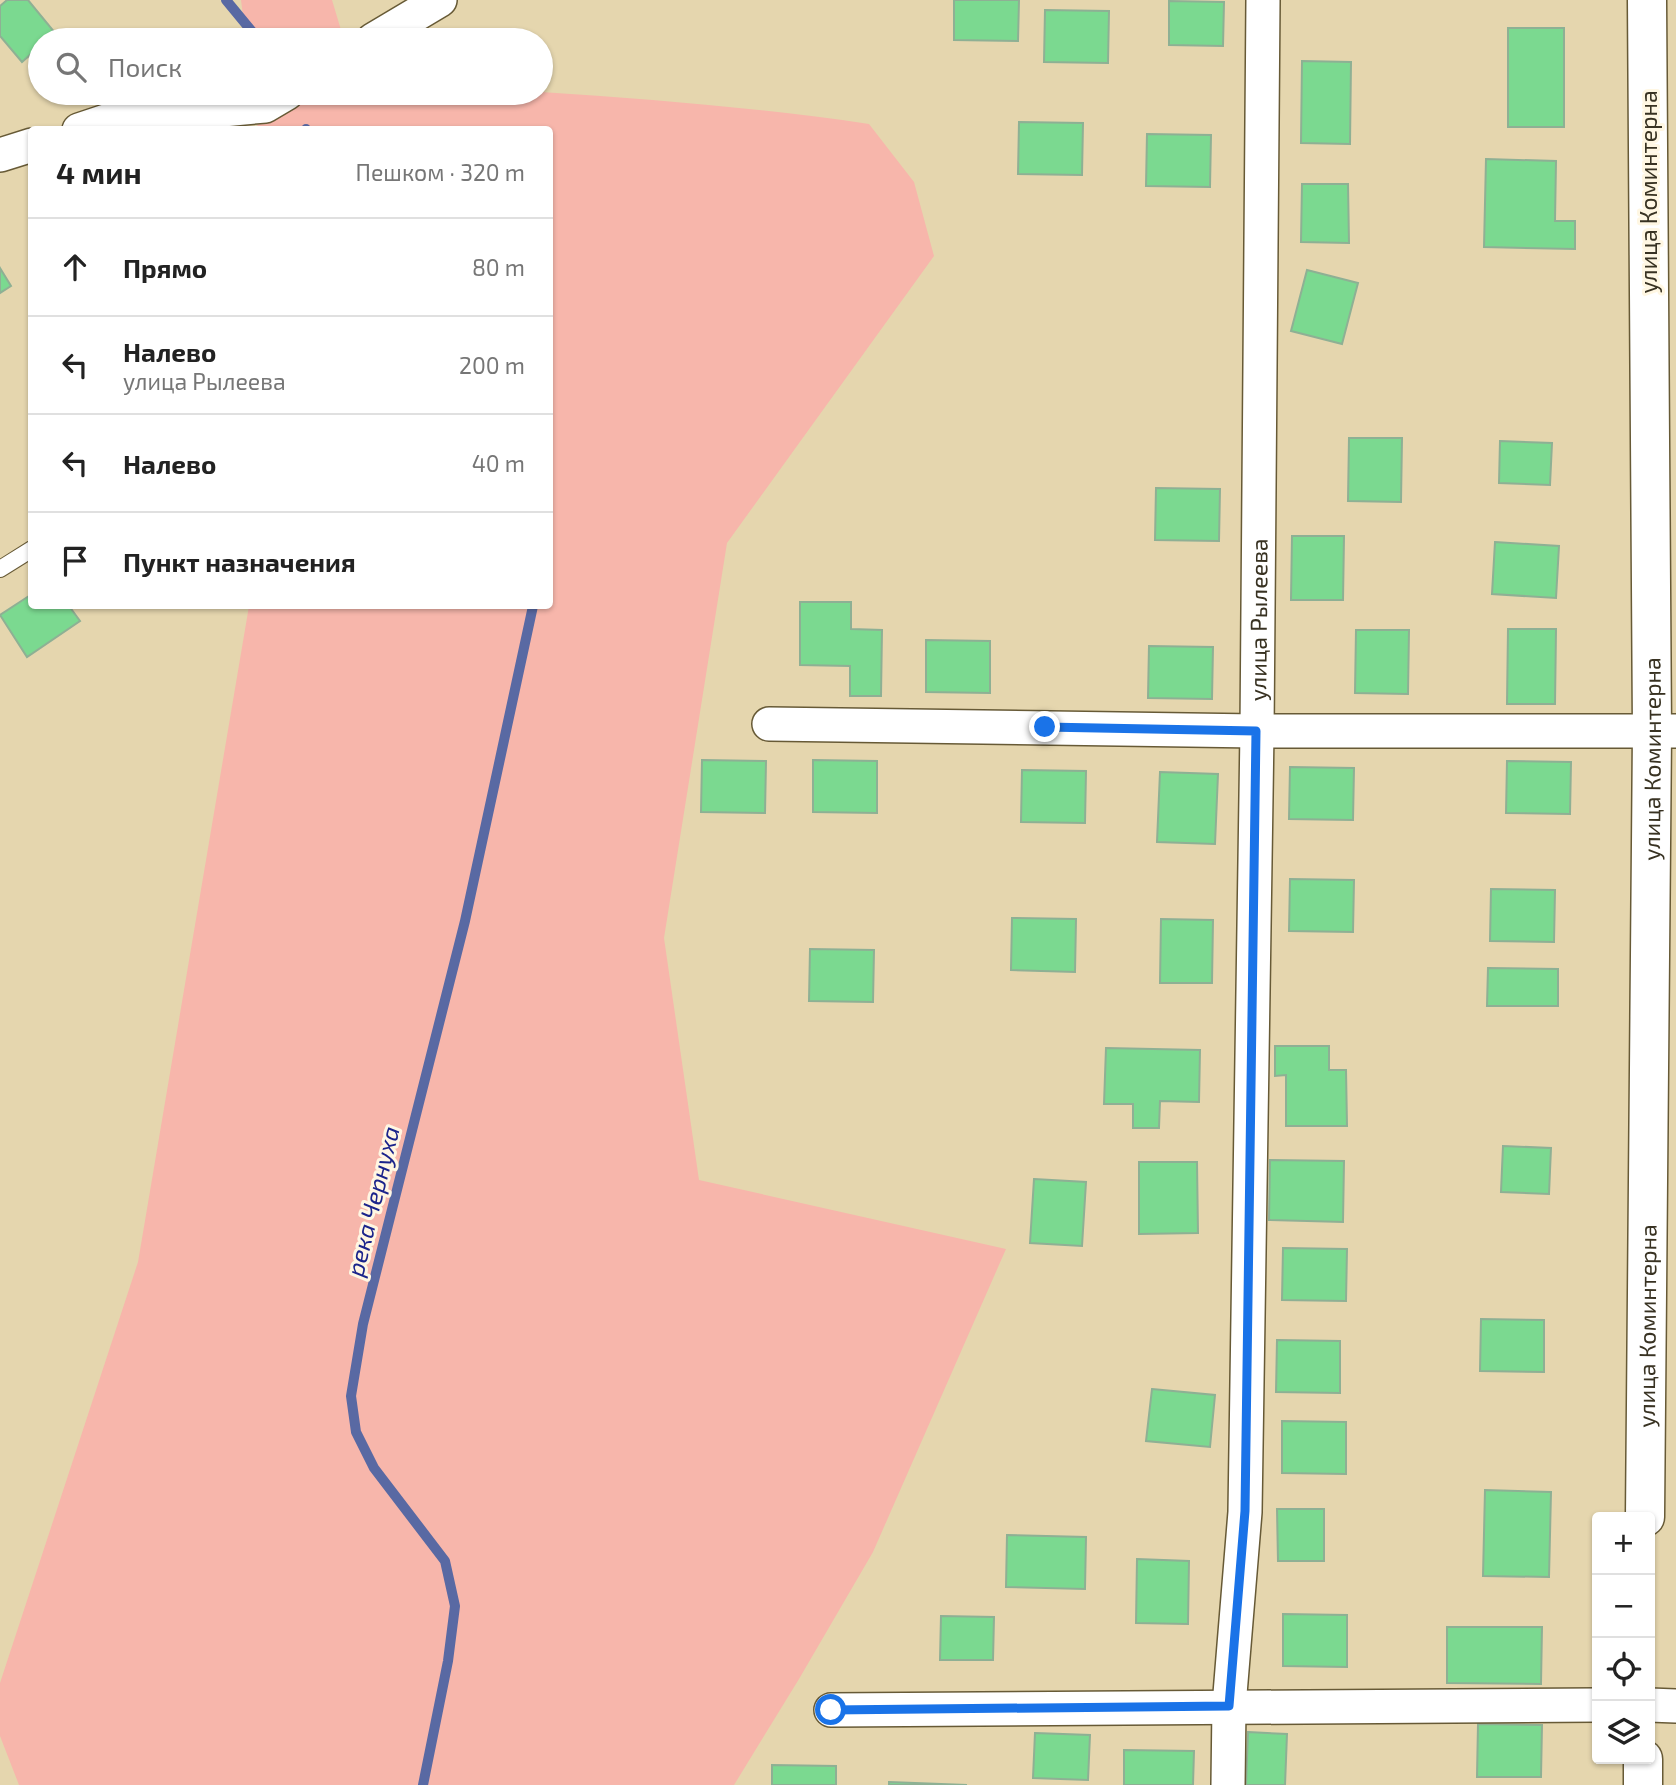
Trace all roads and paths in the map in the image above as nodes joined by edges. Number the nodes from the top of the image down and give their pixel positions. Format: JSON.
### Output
{"nodes":[{"id":1,"x":439,"y":0,"type":"edge"},
{"id":2,"x":1263,"y":0,"type":"edge"},
{"id":3,"x":1647,"y":0,"type":"edge"},
{"id":4,"x":393,"y":28,"type":"edge"},
{"id":5,"x":267,"y":105,"type":"edge"},
{"id":6,"x":91,"y":126,"type":"edge"},
{"id":7,"x":28,"y":146,"type":"edge"},
{"id":8,"x":0,"y":155,"type":"edge"},
{"id":9,"x":28,"y":552,"type":"edge"},
{"id":10,"x":0,"y":569,"type":"edge"},
{"id":11,"x":769,"y":724,"type":"dead end"},
{"id":12,"x":1256,"y":731,"type":"junction"},
{"id":13,"x":1664,"y":731,"type":"edge"},
{"id":14,"x":1645,"y":1512,"type":"edge"},
{"id":15,"x":1592,"y":1705,"type":"edge"},
{"id":16,"x":1655,"y":1705,"type":"edge"},
{"id":17,"x":1229,"y":1706,"type":"junction"},
{"id":18,"x":1676,"y":1706,"type":"edge"},
{"id":19,"x":831,"y":1710,"type":"dead end"},
{"id":20,"x":1643,"y":1764,"type":"edge"},
{"id":21,"x":1228,"y":1785,"type":"edge"},
{"id":22,"x":1643,"y":1785,"type":"edge"}],
"edges":[{"from":1,"to":4,"type":"street"},
{"from":2,"to":12,"type":"street","name":"улица Рылеева"},
{"from":3,"to":13,"type":"street","name":"улица Коминтерна"},
{"from":5,"to":6,"type":"street"},
{"from":7,"to":8,"type":"street"},
{"from":9,"to":10,"type":"lane"},
{"from":11,"to":12,"type":"street"},
{"from":12,"to":13,"type":"street"},
{"from":12,"to":17,"type":"street","name":"улица Рылеева"},
{"from":13,"to":14,"type":"street","name":"улица Коминтерна"},
{"from":15,"to":17,"type":"street"},
{"from":16,"to":18,"type":"street"},
{"from":17,"to":19,"type":"street"},
{"from":17,"to":21,"type":"street","name":"улица Рылеева"},
{"from":20,"to":22,"type":"street"}]}
